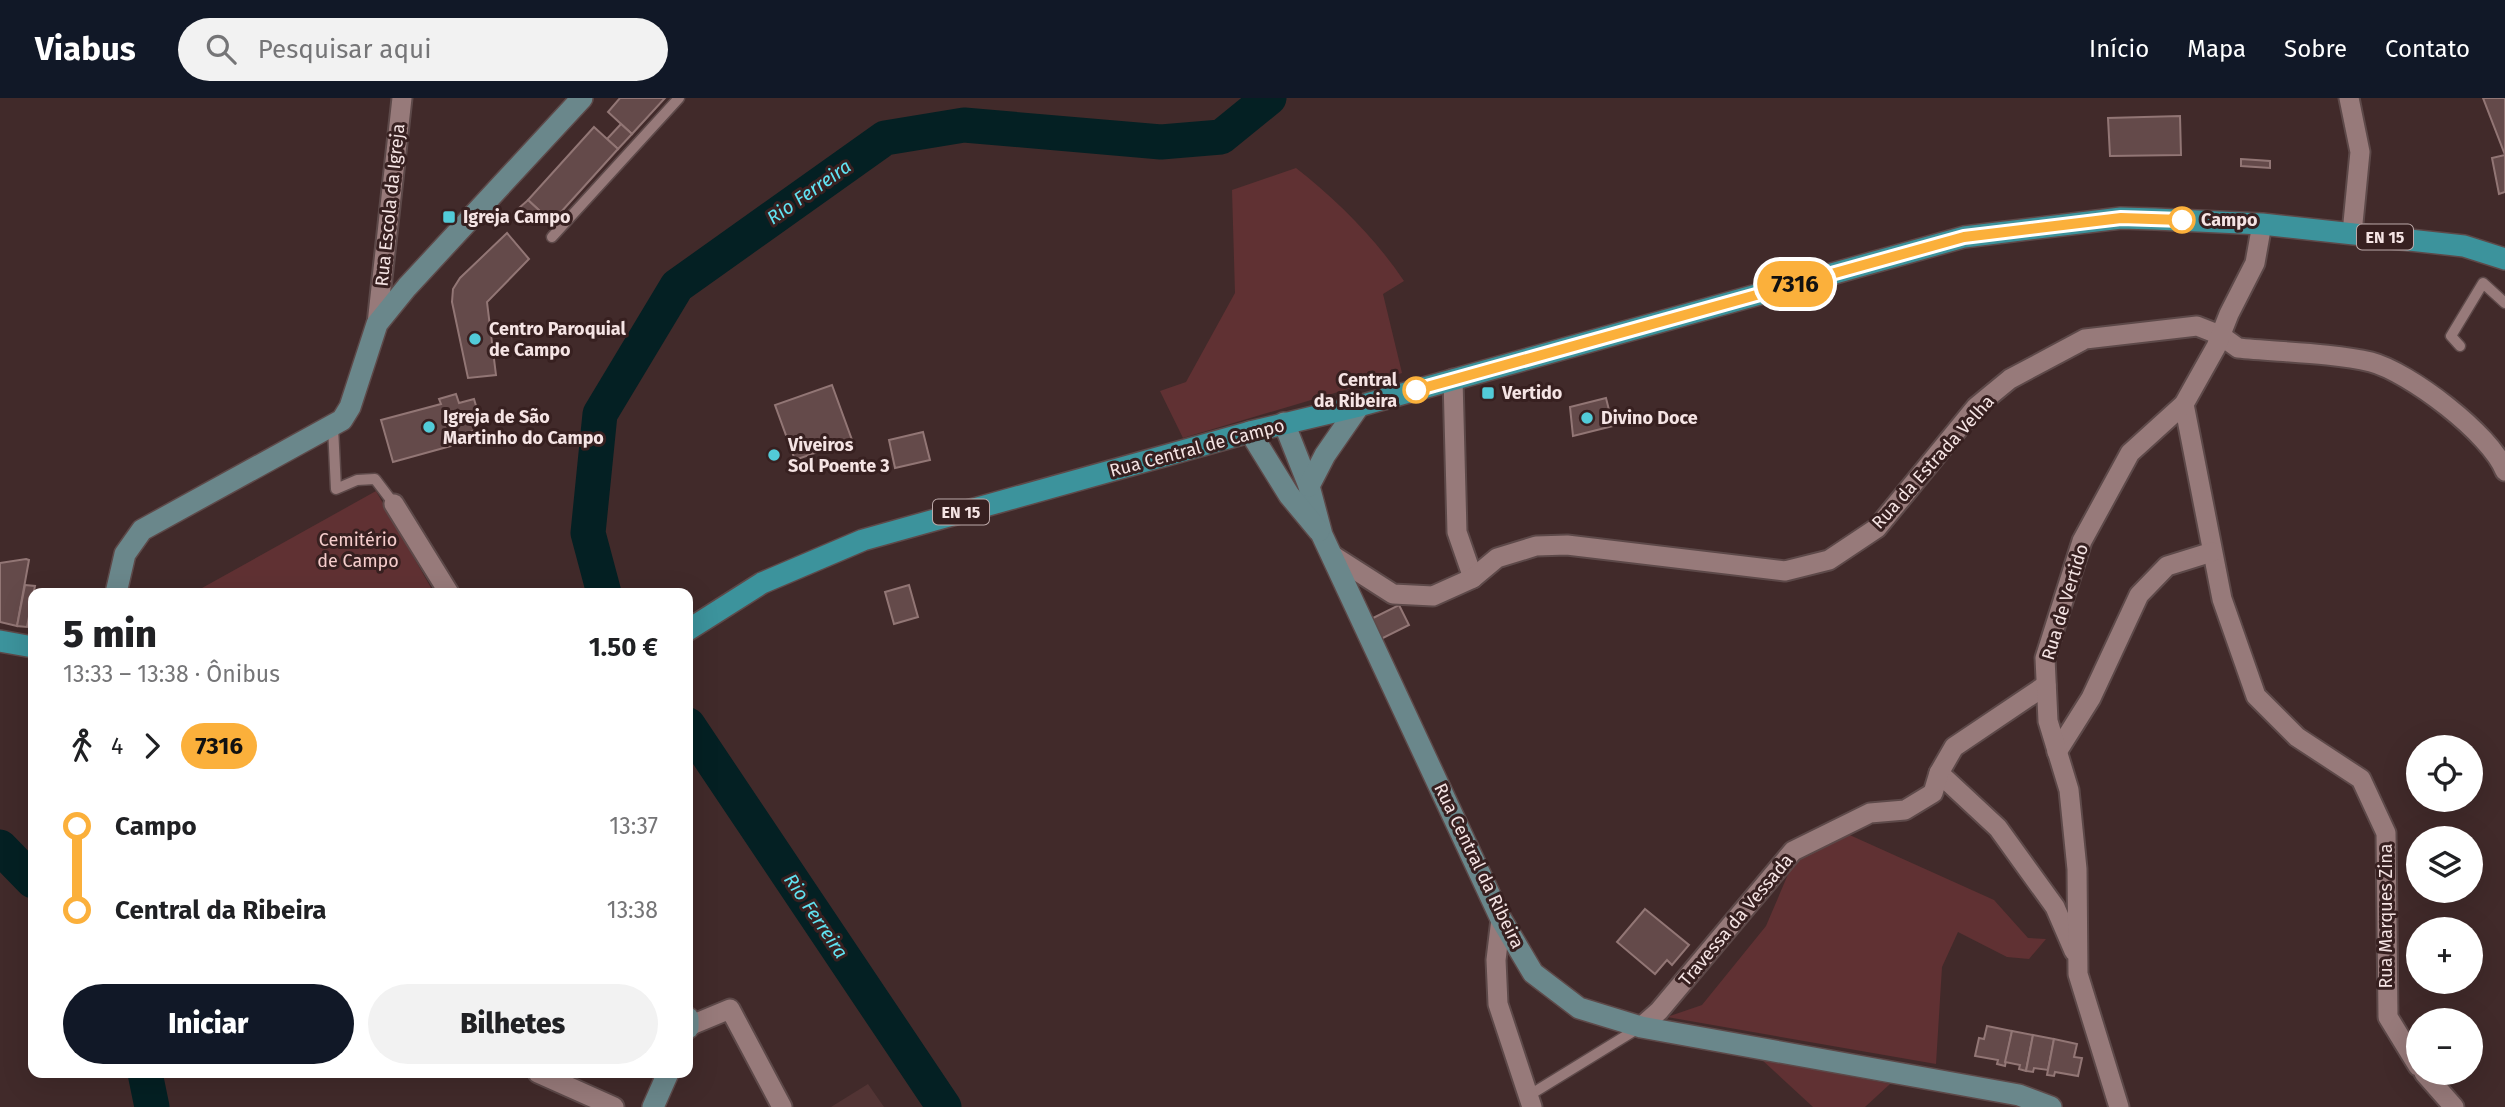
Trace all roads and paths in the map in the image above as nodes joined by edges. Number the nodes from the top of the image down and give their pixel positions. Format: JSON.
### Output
{"nodes":[{"id":1,"x":582,"y":98,"type":"edge"},
{"id":2,"x":679,"y":98,"type":"edge"},
{"id":3,"x":2349,"y":98,"type":"edge"},
{"id":4,"x":395,"y":100,"type":"edge"},
{"id":5,"x":2262,"y":224,"type":"junction"},
{"id":6,"x":2352,"y":233,"type":"junction"},
{"id":7,"x":552,"y":237,"type":"dead end"},
{"id":8,"x":2478,"y":249,"type":"junction"},
{"id":9,"x":2505,"y":250,"type":"edge"},
{"id":10,"x":2505,"y":259,"type":"edge"},
{"id":11,"x":2505,"y":303,"type":"edge"},
{"id":12,"x":377,"y":324,"type":"junction"},
{"id":13,"x":2220,"y":335,"type":"junction"},
{"id":14,"x":2460,"y":346,"type":"dead end"},
{"id":15,"x":1453,"y":379,"type":"junction"},
{"id":16,"x":2184,"y":404,"type":"junction"},
{"id":17,"x":1359,"y":406,"type":"junction"},
{"id":18,"x":1284,"y":423,"type":"junction"},
{"id":19,"x":333,"y":426,"type":"junction"},
{"id":20,"x":1250,"y":432,"type":"junction"},
{"id":21,"x":2505,"y":471,"type":"edge"},
{"id":22,"x":1309,"y":486,"type":"junction"},
{"id":23,"x":394,"y":504,"type":"joint"},
{"id":24,"x":1322,"y":535,"type":"junction"},
{"id":25,"x":2212,"y":552,"type":"junction"},
{"id":26,"x":1332,"y":555,"type":"junction"},
{"id":27,"x":1473,"y":578,"type":"junction"},
{"id":28,"x":117,"y":588,"type":"edge"},
{"id":29,"x":446,"y":588,"type":"edge"},
{"id":30,"x":693,"y":627,"type":"edge"},
{"id":31,"x":0,"y":641,"type":"edge"},
{"id":32,"x":28,"y":646,"type":"edge"},
{"id":33,"x":2046,"y":685,"type":"junction"},
{"id":34,"x":2057,"y":752,"type":"junction"},
{"id":35,"x":1939,"y":773,"type":"junction"},
{"id":36,"x":1501,"y":919,"type":"junction"},
{"id":37,"x":2078,"y":960,"type":"junction"},
{"id":38,"x":693,"y":1022,"type":"edge"},
{"id":39,"x":1641,"y":1027,"type":"junction"},
{"id":40,"x":2406,"y":1046,"type":"edge"},
{"id":41,"x":549,"y":1078,"type":"edge"},
{"id":42,"x":666,"y":1078,"type":"edge"},
{"id":43,"x":2435,"y":1085,"type":"edge"},
{"id":44,"x":1529,"y":1102,"type":"edge"},
{"id":45,"x":614,"y":1107,"type":"edge"},
{"id":46,"x":653,"y":1107,"type":"edge"},
{"id":47,"x":782,"y":1107,"type":"edge"},
{"id":48,"x":2051,"y":1107,"type":"edge"},
{"id":49,"x":2119,"y":1107,"type":"edge"},
{"id":50,"x":2454,"y":1107,"type":"edge"}],
"edges":[{"from":1,"to":12,"type":"street"},
{"from":2,"to":7,"type":"lane"},
{"from":3,"to":6,"type":"street"},
{"from":4,"to":12,"type":"street","name":"Rua Escola da Igreja"},
{"from":5,"to":6,"type":"main road","name":"Rua Central de Campo","number":"EN 15"},
{"from":5,"to":13,"type":"street","name":"Rua de Vertido"},
{"from":5,"to":15,"type":"main road","name":"Rua Central de Campo","number":"EN 15"},
{"from":6,"to":8,"type":"main road","name":"Rua Central de Campo","number":"EN 15"},
{"from":8,"to":9,"type":"lane"},
{"from":8,"to":10,"type":"main road","name":"Rua Central de Campo","number":"EN 15"},
{"from":11,"to":14,"type":"lane"},
{"from":12,"to":19,"type":"street"},
{"from":13,"to":16,"type":"street","name":"Rua de Vertido"},
{"from":13,"to":21,"type":"street","name":"Rua da Estrada Velha"},
{"from":13,"to":27,"type":"street","name":"Rua da Estrada Velha"},
{"from":15,"to":17,"type":"main road","name":"Rua Central de Campo","number":"EN 15"},
{"from":15,"to":27,"type":"street"},
{"from":16,"to":25,"type":"street","name":"Rua Marques Zina"},
{"from":16,"to":33,"type":"street","name":"Rua de Vertido"},
{"from":17,"to":18,"type":"main road","name":"Rua Central de Campo","number":"EN 15"},
{"from":17,"to":22,"type":"street"},
{"from":18,"to":20,"type":"main road","name":"Rua Central de Campo","number":"EN 15"},
{"from":18,"to":22,"type":"street","name":"Rua Central da Ribeira"},
{"from":19,"to":23,"type":"lane"},
{"from":19,"to":28,"type":"street"},
{"from":20,"to":24,"type":"street","name":"Rua Central da Ribeira"},
{"from":20,"to":30,"type":"main road","name":"Rua Central de Campo","number":"EN 15"},
{"from":22,"to":24,"type":"street","name":"Rua Central da Ribeira"},
{"from":23,"to":29,"type":"street"},
{"from":24,"to":26,"type":"street","name":"Rua Central da Ribeira"},
{"from":25,"to":34,"type":"street"},
{"from":25,"to":40,"type":"street","name":"Rua Marques Zina"},
{"from":26,"to":27,"type":"street","name":"Rua da Estrada Velha"},
{"from":26,"to":36,"type":"street","name":"Rua Central da Ribeira"},
{"from":31,"to":32,"type":"main road"},
{"from":33,"to":34,"type":"street","name":"Rua de Vertido"},
{"from":33,"to":35,"type":"street","name":"Travessa da Vessada"},
{"from":34,"to":37,"type":"street","name":"Rua de Vertido"},
{"from":35,"to":37,"type":"street"},
{"from":35,"to":39,"type":"street","name":"Travessa da Vessada"},
{"from":36,"to":39,"type":"street","name":"Rua Central da Ribeira"},
{"from":36,"to":44,"type":"street"},
{"from":37,"to":49,"type":"street","name":"Rua de Vertido"},
{"from":38,"to":47,"type":"street"},
{"from":39,"to":44,"type":"lane","name":"Travessa da Vessada"},
{"from":39,"to":48,"type":"street","name":"Rua Central da Ribeira"},
{"from":41,"to":45,"type":"street"},
{"from":42,"to":46,"type":"street"},
{"from":43,"to":50,"type":"street"}]}
